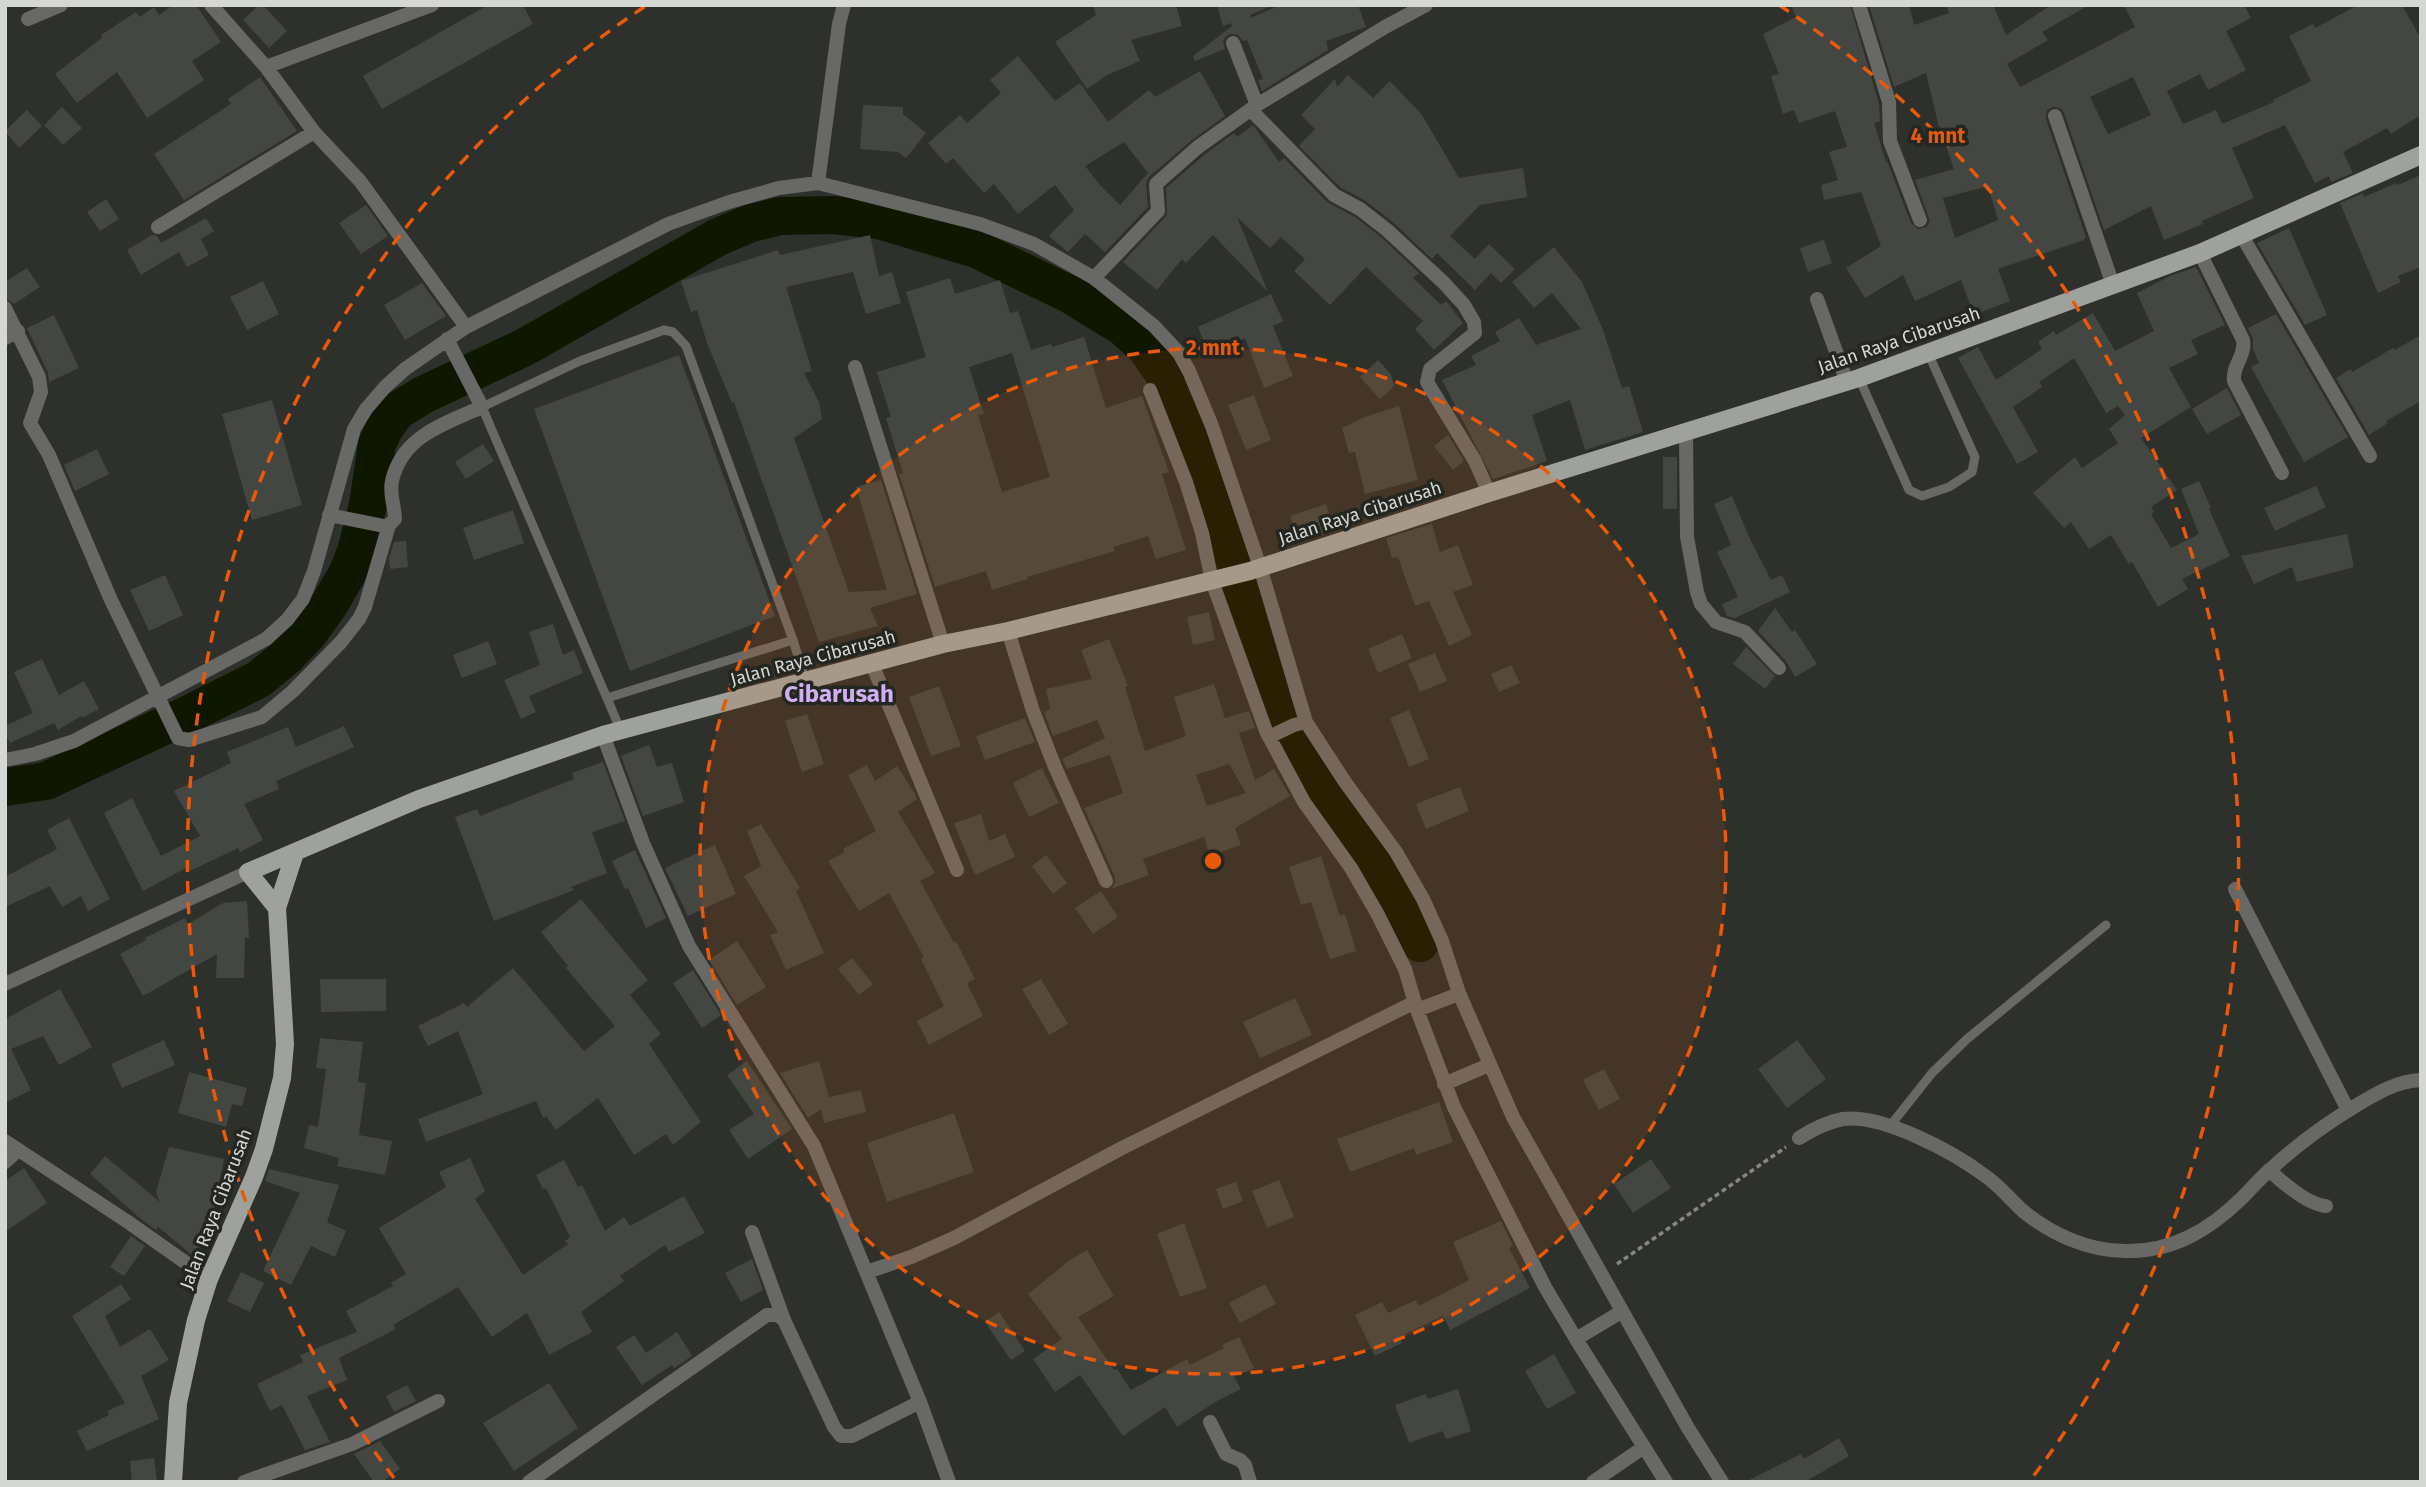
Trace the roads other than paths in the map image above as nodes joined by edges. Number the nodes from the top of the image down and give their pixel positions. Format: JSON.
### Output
{"nodes":[{"id":1,"x":61,"y":5,"type":"edge"},
{"id":2,"x":432,"y":5,"type":"edge"},
{"id":3,"x":844,"y":5,"type":"edge"},
{"id":4,"x":1426,"y":5,"type":"edge"},
{"id":5,"x":1859,"y":5,"type":"edge"},
{"id":6,"x":217,"y":7,"type":"edge"},
{"id":7,"x":28,"y":19,"type":"dead end"},
{"id":8,"x":1233,"y":43,"type":"dead end"},
{"id":9,"x":266,"y":67,"type":"junction"},
{"id":10,"x":1254,"y":108,"type":"junction"},
{"id":11,"x":2055,"y":116,"type":"dead end"},
{"id":12,"x":314,"y":132,"type":"junction"},
{"id":13,"x":2421,"y":155,"type":"edge"},
{"id":14,"x":818,"y":183,"type":"junction"},
{"id":15,"x":1920,"y":220,"type":"dead end"},
{"id":16,"x":158,"y":227,"type":"dead end"},
{"id":17,"x":2242,"y":236,"type":"junction"},
{"id":18,"x":2200,"y":253,"type":"junction"},
{"id":19,"x":1094,"y":278,"type":"junction"},
{"id":20,"x":2113,"y":285,"type":"junction"},
{"id":21,"x":1817,"y":299,"type":"dead end"},
{"id":22,"x":5,"y":308,"type":"edge"},
{"id":23,"x":466,"y":327,"type":"junction"},
{"id":24,"x":12,"y":335,"type":"edge"},
{"id":25,"x":447,"y":339,"type":"junction"},
{"id":26,"x":1928,"y":353,"type":"junction"},
{"id":27,"x":855,"y":367,"type":"dead end"},
{"id":28,"x":1853,"y":380,"type":"junction"},
{"id":29,"x":1150,"y":390,"type":"dead end"},
{"id":30,"x":482,"y":407,"type":"junction"},
{"id":31,"x":1686,"y":433,"type":"junction"},
{"id":32,"x":2370,"y":456,"type":"dead end"},
{"id":33,"x":2282,"y":473,"type":"dead end"},
{"id":34,"x":1489,"y":493,"type":"junction"},
{"id":35,"x":329,"y":515,"type":"junction"},
{"id":36,"x":386,"y":526,"type":"junction"},
{"id":37,"x":1255,"y":569,"type":"junction"},
{"id":38,"x":1215,"y":580,"type":"junction"},
{"id":39,"x":1008,"y":631,"type":"junction"},
{"id":40,"x":793,"y":640,"type":"junction"},
{"id":41,"x":943,"y":644,"type":"junction"},
{"id":42,"x":872,"y":664,"type":"junction"},
{"id":43,"x":1779,"y":668,"type":"dead end"},
{"id":44,"x":806,"y":682,"type":"junction"},
{"id":45,"x":158,"y":696,"type":"junction"},
{"id":46,"x":607,"y":698,"type":"junction"},
{"id":47,"x":1300,"y":724,"type":"junction"},
{"id":48,"x":612,"y":733,"type":"junction"},
{"id":49,"x":1271,"y":736,"type":"junction"},
{"id":50,"x":5,"y":760,"type":"edge"},
{"id":51,"x":295,"y":853,"type":"junction"},
{"id":52,"x":957,"y":870,"type":"dead end"},
{"id":53,"x":248,"y":872,"type":"junction"},
{"id":54,"x":1106,"y":881,"type":"dead end"},
{"id":55,"x":2235,"y":889,"type":"dead end"},
{"id":56,"x":277,"y":908,"type":"junction"},
{"id":57,"x":2106,"y":925,"type":"dead end"},
{"id":58,"x":5,"y":984,"type":"edge"},
{"id":59,"x":1459,"y":994,"type":"junction"},
{"id":60,"x":1418,"y":1007,"type":"junction"},
{"id":61,"x":1483,"y":1068,"type":"junction"},
{"id":62,"x":2421,"y":1080,"type":"edge"},
{"id":63,"x":1446,"y":1083,"type":"junction"},
{"id":64,"x":2348,"y":1110,"type":"junction"},
{"id":65,"x":1890,"y":1126,"type":"junction"},
{"id":66,"x":1799,"y":1138,"type":"road end"},
{"id":67,"x":5,"y":1141,"type":"edge"},
{"id":68,"x":17,"y":1151,"type":"junction"},
{"id":69,"x":5,"y":1161,"type":"edge"},
{"id":70,"x":2273,"y":1174,"type":"junction"},
{"id":71,"x":2326,"y":1206,"type":"dead end"},
{"id":72,"x":752,"y":1232,"type":"dead end"},
{"id":73,"x":867,"y":1272,"type":"junction"},
{"id":74,"x":209,"y":1279,"type":"junction"},
{"id":75,"x":1617,"y":1314,"type":"junction"},
{"id":76,"x":784,"y":1320,"type":"junction"},
{"id":77,"x":1581,"y":1336,"type":"junction"},
{"id":78,"x":438,"y":1401,"type":"dead end"},
{"id":79,"x":920,"y":1402,"type":"junction"},
{"id":80,"x":1210,"y":1422,"type":"dead end"},
{"id":81,"x":1644,"y":1447,"type":"junction"},
{"id":82,"x":173,"y":1482,"type":"edge"},
{"id":83,"x":244,"y":1482,"type":"edge"},
{"id":84,"x":529,"y":1482,"type":"edge"},
{"id":85,"x":949,"y":1482,"type":"edge"},
{"id":86,"x":1250,"y":1482,"type":"edge"},
{"id":87,"x":1594,"y":1482,"type":"edge"},
{"id":88,"x":1666,"y":1482,"type":"edge"},
{"id":89,"x":1722,"y":1482,"type":"edge"}],
"edges":[{"from":1,"to":7,"type":"street"},
{"from":2,"to":9,"type":"street"},
{"from":3,"to":14,"type":"street"},
{"from":4,"to":10,"type":"street"},
{"from":5,"to":15,"type":"street"},
{"from":6,"to":9,"type":"street"},
{"from":8,"to":10,"type":"street"},
{"from":9,"to":12,"type":"street"},
{"from":10,"to":19,"type":"street"},
{"from":10,"to":34,"type":"street"},
{"from":11,"to":20,"type":"street"},
{"from":12,"to":16,"type":"street"},
{"from":12,"to":23,"type":"street"},
{"from":13,"to":17,"type":"main road","name":"Jalan Raya Cibarusah"},
{"from":14,"to":19,"type":"street"},
{"from":14,"to":23,"type":"street"},
{"from":17,"to":18,"type":"main road","name":"Jalan Raya Cibarusah"},
{"from":17,"to":32,"type":"street"},
{"from":18,"to":20,"type":"main road","name":"Jalan Raya Cibarusah"},
{"from":18,"to":33,"type":"street"},
{"from":19,"to":37,"type":"street"},
{"from":20,"to":26,"type":"main road","name":"Jalan Raya Cibarusah"},
{"from":21,"to":28,"type":"street"},
{"from":22,"to":24,"type":"street"},
{"from":23,"to":25,"type":"street"},
{"from":24,"to":45,"type":"street"},
{"from":25,"to":30,"type":"street"},
{"from":25,"to":35,"type":"street"},
{"from":26,"to":28,"type":"main road","name":"Jalan Raya Cibarusah"},
{"from":26,"to":28,"type":"lane"},
{"from":27,"to":41,"type":"street"},
{"from":28,"to":31,"type":"main road","name":"Jalan Raya Cibarusah"},
{"from":29,"to":38,"type":"street"},
{"from":30,"to":36,"type":"street"},
{"from":30,"to":40,"type":"lane"},
{"from":30,"to":46,"type":"lane"},
{"from":31,"to":34,"type":"main road","name":"Jalan Raya Cibarusah"},
{"from":31,"to":43,"type":"street"},
{"from":34,"to":37,"type":"main road","name":"Jalan Raya Cibarusah"},
{"from":35,"to":36,"type":"street"},
{"from":35,"to":45,"type":"street"},
{"from":36,"to":45,"type":"street"},
{"from":37,"to":38,"type":"main road","name":"Jalan Raya Cibarusah"},
{"from":37,"to":47,"type":"street"},
{"from":38,"to":39,"type":"main road","name":"Jalan Raya Cibarusah"},
{"from":38,"to":49,"type":"street"},
{"from":39,"to":41,"type":"main road","name":"Jalan Raya Cibarusah"},
{"from":39,"to":54,"type":"street"},
{"from":40,"to":44,"type":"lane"},
{"from":40,"to":46,"type":"lane"},
{"from":41,"to":42,"type":"main road","name":"Jalan Raya Cibarusah"},
{"from":42,"to":44,"type":"main road","name":"Jalan Raya Cibarusah"},
{"from":42,"to":52,"type":"street"},
{"from":44,"to":48,"type":"main road","name":"Jalan Raya Cibarusah"},
{"from":45,"to":50,"type":"street"},
{"from":46,"to":48,"type":"lane"},
{"from":47,"to":49,"type":"street"},
{"from":47,"to":59,"type":"street"},
{"from":48,"to":51,"type":"main road","name":"Jalan Raya Cibarusah"},
{"from":48,"to":73,"type":"street"},
{"from":49,"to":60,"type":"street"},
{"from":51,"to":53,"type":"main road","name":"Jalan Raya Cibarusah"},
{"from":51,"to":56,"type":"main road","name":"Jalan Raya Cibarusah"},
{"from":53,"to":56,"type":"main road"},
{"from":53,"to":58,"type":"street"},
{"from":55,"to":64,"type":"street"},
{"from":56,"to":74,"type":"main road","name":"Jalan Raya Cibarusah"},
{"from":57,"to":65,"type":"lane"},
{"from":59,"to":60,"type":"street"},
{"from":59,"to":61,"type":"street"},
{"from":60,"to":63,"type":"street"},
{"from":60,"to":73,"type":"street"},
{"from":61,"to":63,"type":"street"},
{"from":61,"to":75,"type":"street"},
{"from":62,"to":64,"type":"street"},
{"from":63,"to":77,"type":"street"},
{"from":64,"to":70,"type":"street"},
{"from":65,"to":66,"type":"street"},
{"from":65,"to":70,"type":"street"},
{"from":67,"to":68,"type":"street"},
{"from":68,"to":69,"type":"street"},
{"from":68,"to":74,"type":"street"},
{"from":70,"to":71,"type":"street"},
{"from":72,"to":76,"type":"street"},
{"from":73,"to":79,"type":"street"},
{"from":74,"to":82,"type":"main road","name":"Jalan Raya Cibarusah"},
{"from":75,"to":77,"type":"street"},
{"from":75,"to":89,"type":"street"},
{"from":76,"to":79,"type":"street"},
{"from":76,"to":84,"type":"street"},
{"from":77,"to":81,"type":"street"},
{"from":78,"to":83,"type":"street"},
{"from":79,"to":85,"type":"street"},
{"from":80,"to":86,"type":"street"},
{"from":81,"to":87,"type":"street"},
{"from":81,"to":88,"type":"street"}]}
